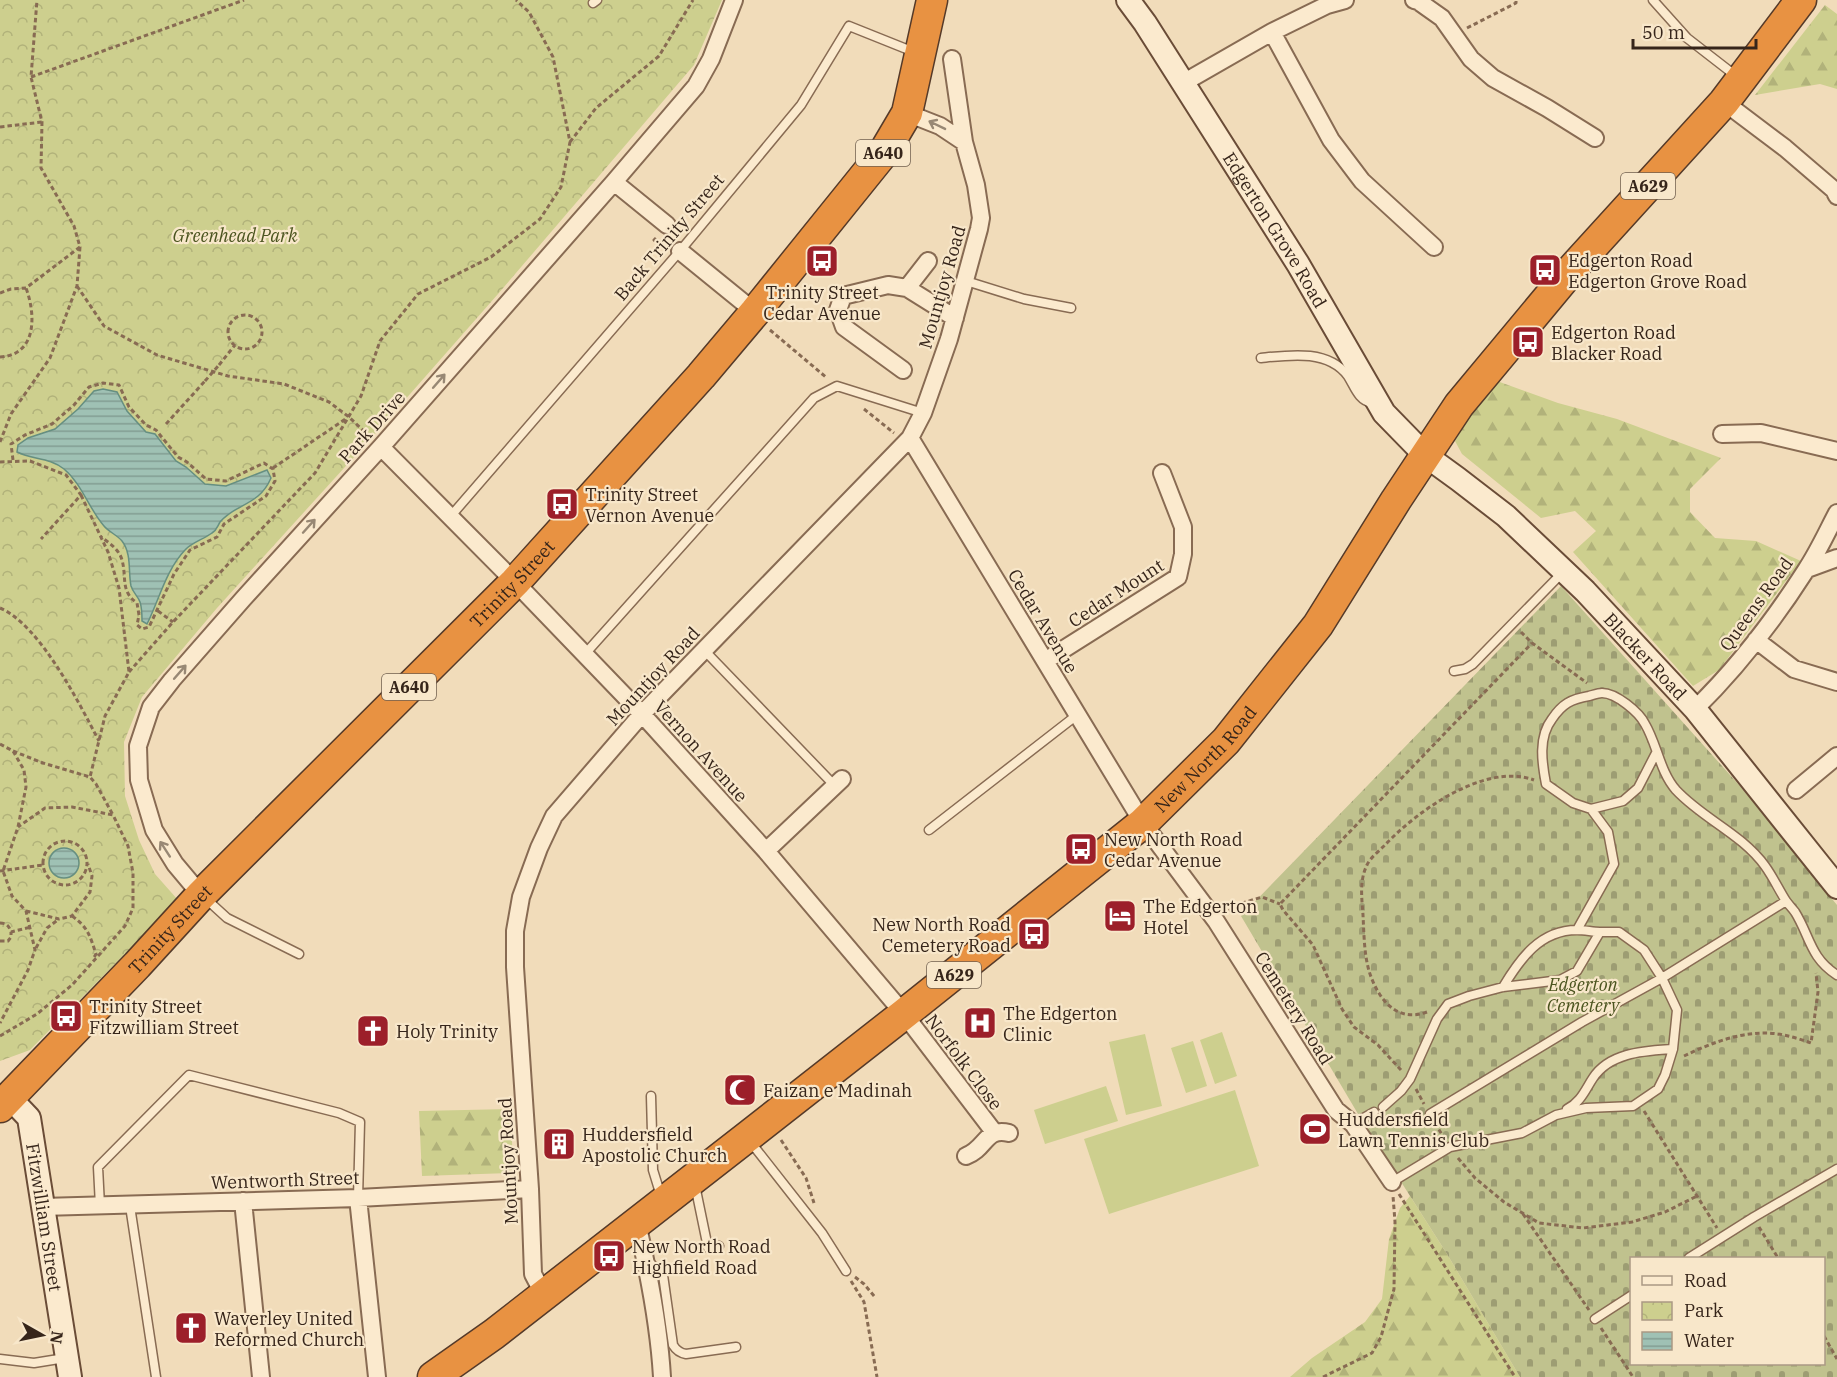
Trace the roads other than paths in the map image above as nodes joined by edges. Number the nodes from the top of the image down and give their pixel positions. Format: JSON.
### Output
{"nodes":[{"id":1,"x":734,"y":0,"type":"edge"},
{"id":2,"x":932,"y":0,"type":"edge"},
{"id":3,"x":1128,"y":0,"type":"edge"},
{"id":4,"x":1345,"y":0,"type":"edge"},
{"id":5,"x":1414,"y":0,"type":"edge"},
{"id":6,"x":1653,"y":0,"type":"edge"},
{"id":7,"x":1801,"y":0,"type":"edge"},
{"id":8,"x":1272,"y":32,"type":"junction"},
{"id":9,"x":920,"y":55,"type":"junction"},
{"id":10,"x":952,"y":59,"type":"dead end"},
{"id":11,"x":1183,"y":83,"type":"junction"},
{"id":12,"x":1732,"y":91,"type":"junction"},
{"id":13,"x":907,"y":113,"type":"junction"},
{"id":14,"x":1595,"y":138,"type":"dead end"},
{"id":15,"x":964,"y":142,"type":"junction"},
{"id":16,"x":614,"y":182,"type":"junction"},
{"id":17,"x":1837,"y":196,"type":"edge"},
{"id":18,"x":667,"y":225,"type":"dead end"},
{"id":19,"x":1434,"y":247,"type":"dead end"},
{"id":20,"x":680,"y":251,"type":"junction"},
{"id":21,"x":928,"y":261,"type":"dead end"},
{"id":22,"x":966,"y":281,"type":"junction"},
{"id":23,"x":907,"y":288,"type":"junction"},
{"id":24,"x":1071,"y":308,"type":"dead end"},
{"id":25,"x":754,"y":314,"type":"junction"},
{"id":26,"x":955,"y":318,"type":"junction"},
{"id":27,"x":1260,"y":358,"type":"dead end"},
{"id":28,"x":903,"y":370,"type":"dead end"},
{"id":29,"x":1379,"y":403,"type":"junction"},
{"id":30,"x":923,"y":412,"type":"junction"},
{"id":31,"x":1722,"y":434,"type":"dead end"},
{"id":32,"x":908,"y":441,"type":"junction"},
{"id":33,"x":381,"y":447,"type":"junction"},
{"id":34,"x":1837,"y":451,"type":"edge"},
{"id":35,"x":1425,"y":455,"type":"junction"},
{"id":36,"x":1162,"y":473,"type":"dead end"},
{"id":37,"x":1837,"y":513,"type":"edge"},
{"id":38,"x":450,"y":517,"type":"junction"},
{"id":39,"x":1837,"y":558,"type":"edge"},
{"id":40,"x":1807,"y":569,"type":"junction"},
{"id":41,"x":1565,"y":571,"type":"junction"},
{"id":42,"x":515,"y":582,"type":"junction"},
{"id":43,"x":1756,"y":640,"type":"junction"},
{"id":44,"x":704,"y":651,"type":"junction"},
{"id":45,"x":585,"y":654,"type":"junction"},
{"id":46,"x":1045,"y":661,"type":"junction"},
{"id":47,"x":1454,"y":671,"type":"dead end"},
{"id":48,"x":1837,"y":682,"type":"edge"},
{"id":49,"x":1695,"y":709,"type":"junction"},
{"id":50,"x":642,"y":714,"type":"junction"},
{"id":51,"x":1077,"y":715,"type":"junction"},
{"id":52,"x":1656,"y":753,"type":"junction"},
{"id":53,"x":1837,"y":756,"type":"edge"},
{"id":54,"x":839,"y":782,"type":"joint"},
{"id":55,"x":1796,"y":790,"type":"dead end"},
{"id":56,"x":1591,"y":809,"type":"junction"},
{"id":57,"x":1143,"y":823,"type":"junction"},
{"id":58,"x":929,"y":830,"type":"dead end"},
{"id":59,"x":766,"y":851,"type":"junction"},
{"id":60,"x":1835,"y":881,"type":"edge"},
{"id":61,"x":201,"y":895,"type":"junction"},
{"id":62,"x":1786,"y":901,"type":"junction"},
{"id":63,"x":1577,"y":930,"type":"junction"},
{"id":64,"x":1600,"y":932,"type":"junction"},
{"id":65,"x":299,"y":954,"type":"dead end"},
{"id":66,"x":1837,"y":975,"type":"edge"},
{"id":67,"x":1662,"y":978,"type":"junction"},
{"id":68,"x":1503,"y":987,"type":"junction"},
{"id":69,"x":904,"y":1014,"type":"junction"},
{"id":70,"x":1673,"y":1049,"type":"junction"},
{"id":71,"x":651,"y":1096,"type":"dead end"},
{"id":72,"x":5,"y":1103,"type":"edge"},
{"id":73,"x":1383,"y":1107,"type":"dead end"},
{"id":74,"x":1374,"y":1112,"type":"dead end"},
{"id":75,"x":1430,"y":1114,"type":"dead end"},
{"id":76,"x":1556,"y":1115,"type":"junction"},
{"id":77,"x":1353,"y":1124,"type":"junction"},
{"id":78,"x":747,"y":1137,"type":"junction"},
{"id":79,"x":966,"y":1156,"type":"dead end"},
{"id":80,"x":1837,"y":1169,"type":"edge"},
{"id":81,"x":694,"y":1179,"type":"junction"},
{"id":82,"x":1392,"y":1182,"type":"joint"},
{"id":83,"x":530,"y":1189,"type":"junction"},
{"id":84,"x":358,"y":1198,"type":"junction"},
{"id":85,"x":243,"y":1201,"type":"junction"},
{"id":86,"x":663,"y":1202,"type":"junction"},
{"id":87,"x":100,"y":1206,"type":"junction"},
{"id":88,"x":130,"y":1206,"type":"junction"},
{"id":89,"x":42,"y":1207,"type":"junction"},
{"id":90,"x":637,"y":1223,"type":"junction"},
{"id":91,"x":719,"y":1246,"type":"dead end"},
{"id":92,"x":1691,"y":1257,"type":"edge"},
{"id":93,"x":645,"y":1259,"type":"junction"},
{"id":94,"x":846,"y":1271,"type":"road end"},
{"id":95,"x":544,"y":1295,"type":"junction"},
{"id":96,"x":1630,"y":1296,"type":"edge"},
{"id":97,"x":1595,"y":1319,"type":"road end"},
{"id":98,"x":494,"y":1334,"type":"junction"},
{"id":99,"x":736,"y":1347,"type":"dead end"},
{"id":100,"x":0,"y":1359,"type":"edge"},
{"id":101,"x":69,"y":1367,"type":"edge"},
{"id":102,"x":156,"y":1377,"type":"edge"},
{"id":103,"x":261,"y":1377,"type":"edge"},
{"id":104,"x":377,"y":1377,"type":"edge"},
{"id":105,"x":433,"y":1377,"type":"edge"},
{"id":106,"x":459,"y":1377,"type":"edge"},
{"id":107,"x":662,"y":1377,"type":"edge"}],
"edges":[{"from":1,"to":16,"type":"street","name":"Park Drive"},
{"from":2,"to":9,"type":"highway","name":"Trinity Street","number":"A640"},
{"from":3,"to":11,"type":"street","name":"Edgerton Grove Road"},
{"from":4,"to":8,"type":"street"},
{"from":5,"to":14,"type":"street"},
{"from":6,"to":12,"type":"lane"},
{"from":7,"to":12,"type":"highway","number":"A629"},
{"from":8,"to":11,"type":"street"},
{"from":8,"to":19,"type":"street"},
{"from":9,"to":13,"type":"highway","name":"Trinity Street","number":"A640"},
{"from":9,"to":20,"type":"lane","name":"Back Trinity Street"},
{"from":10,"to":15,"type":"street","name":"Mountjoy Road"},
{"from":11,"to":29,"type":"street","name":"Edgerton Grove Road"},
{"from":12,"to":17,"type":"street"},
{"from":12,"to":35,"type":"highway","number":"A629"},
{"from":15,"to":13,"type":"street","one_way":true},
{"from":13,"to":25,"type":"highway","name":"Trinity Street","number":"A640"},
{"from":15,"to":22,"type":"street","name":"Mountjoy Road"},
{"from":16,"to":18,"type":"street"},
{"from":33,"to":16,"type":"street","name":"Park Drive","one_way":true},
{"from":20,"to":25,"type":"street"},
{"from":20,"to":38,"type":"lane","name":"Back Trinity Street"},
{"from":21,"to":23,"type":"street"},
{"from":22,"to":24,"type":"lane"},
{"from":22,"to":26,"type":"street","name":"Mountjoy Road"},
{"from":23,"to":26,"type":"street"},
{"from":23,"to":28,"type":"street"},
{"from":25,"to":42,"type":"highway","name":"Trinity Street","number":"A640"},
{"from":26,"to":30,"type":"street","name":"Mountjoy Road"},
{"from":27,"to":29,"type":"lane"},
{"from":29,"to":35,"type":"street","name":"Edgerton Grove Road"},
{"from":30,"to":32,"type":"street","name":"Mountjoy Road"},
{"from":30,"to":45,"type":"lane"},
{"from":31,"to":34,"type":"street"},
{"from":32,"to":44,"type":"street","name":"Mountjoy Road"},
{"from":32,"to":46,"type":"street","name":"Cedar Avenue"},
{"from":33,"to":38,"type":"street","name":"Vernon Avenue"},
{"from":61,"to":33,"type":"street","name":"Park Drive","one_way":true},
{"from":35,"to":41,"type":"street","name":"Blacker Road"},
{"from":35,"to":57,"type":"highway","name":"New North Road","number":"A629"},
{"from":36,"to":46,"type":"street","name":"Cedar Mount"},
{"from":37,"to":40,"type":"street","name":"Queens Road"},
{"from":38,"to":42,"type":"street","name":"Vernon Avenue"},
{"from":39,"to":40,"type":"street"},
{"from":40,"to":43,"type":"street","name":"Queens Road"},
{"from":41,"to":47,"type":"lane"},
{"from":41,"to":49,"type":"street","name":"Blacker Road"},
{"from":42,"to":45,"type":"street","name":"Vernon Avenue"},
{"from":42,"to":61,"type":"highway","name":"Trinity Street","number":"A640"},
{"from":43,"to":48,"type":"street"},
{"from":43,"to":49,"type":"street","name":"Queens Road"},
{"from":44,"to":50,"type":"street","name":"Mountjoy Road"},
{"from":44,"to":54,"type":"lane"},
{"from":45,"to":50,"type":"street","name":"Vernon Avenue"},
{"from":46,"to":51,"type":"street","name":"Cedar Avenue"},
{"from":49,"to":60,"type":"street","name":"Blacker Road"},
{"from":50,"to":59,"type":"street","name":"Vernon Avenue"},
{"from":50,"to":83,"type":"street","name":"Mountjoy Road"},
{"from":51,"to":57,"type":"street","name":"Cedar Avenue"},
{"from":51,"to":58,"type":"lane"},
{"from":52,"to":56,"type":"lane"},
{"from":52,"to":56,"type":"lane"},
{"from":52,"to":62,"type":"lane"},
{"from":53,"to":55,"type":"street"},
{"from":54,"to":59,"type":"street"},
{"from":56,"to":63,"type":"lane"},
{"from":57,"to":69,"type":"highway","name":"New North Road","number":"A629"},
{"from":57,"to":77,"type":"street","name":"Cemetery Road"},
{"from":59,"to":69,"type":"street","name":"Vernon Avenue"},
{"from":61,"to":65,"type":"lane"},
{"from":61,"to":72,"type":"highway","name":"Trinity Street","number":"A640"},
{"from":62,"to":66,"type":"lane"},
{"from":62,"to":67,"type":"lane"},
{"from":63,"to":64,"type":"lane"},
{"from":63,"to":68,"type":"lane"},
{"from":64,"to":67,"type":"lane"},
{"from":64,"to":68,"type":"lane"},
{"from":67,"to":70,"type":"lane"},
{"from":67,"to":75,"type":"lane"},
{"from":68,"to":73,"type":"lane"},
{"from":69,"to":78,"type":"highway","name":"New North Road","number":"A629"},
{"from":69,"to":79,"type":"street","name":"Norfolk Close"},
{"from":70,"to":76,"type":"lane"},
{"from":70,"to":76,"type":"lane"},
{"from":71,"to":86,"type":"lane"},
{"from":72,"to":89,"type":"street","name":"Fitzwilliam Street"},
{"from":74,"to":77,"type":"lane"},
{"from":76,"to":82,"type":"lane"},
{"from":77,"to":82,"type":"street","name":"Cemetery Road"},
{"from":78,"to":81,"type":"highway","name":"New North Road","number":"A629"},
{"from":78,"to":94,"type":"lane"},
{"from":80,"to":92,"type":"lane"},
{"from":81,"to":86,"type":"highway","name":"New North Road","number":"A629"},
{"from":81,"to":91,"type":"lane"},
{"from":83,"to":84,"type":"street","name":"Wentworth Street"},
{"from":83,"to":95,"type":"street","name":"Mountjoy Road"},
{"from":84,"to":85,"type":"street","name":"Wentworth Street"},
{"from":84,"to":87,"type":"lane"},
{"from":84,"to":104,"type":"street"},
{"from":85,"to":88,"type":"street","name":"Wentworth Street"},
{"from":85,"to":103,"type":"street"},
{"from":86,"to":90,"type":"highway","name":"New North Road","number":"A629"},
{"from":87,"to":88,"type":"street","name":"Wentworth Street"},
{"from":87,"to":89,"type":"street","name":"Wentworth Street"},
{"from":88,"to":102,"type":"lane"},
{"from":89,"to":101,"type":"street","name":"Fitzwilliam Street"},
{"from":90,"to":93,"type":"street"},
{"from":90,"to":95,"type":"highway","name":"New North Road","number":"A629"},
{"from":93,"to":99,"type":"lane"},
{"from":93,"to":107,"type":"street"},
{"from":95,"to":98,"type":"highway","name":"New North Road","number":"A629"},
{"from":96,"to":97,"type":"lane"},
{"from":98,"to":105,"type":"highway","name":"New North Road","number":"A629"},
{"from":98,"to":106,"type":"highway","name":"New North Road","number":"A629"},
{"from":100,"to":101,"type":"lane"}]}
